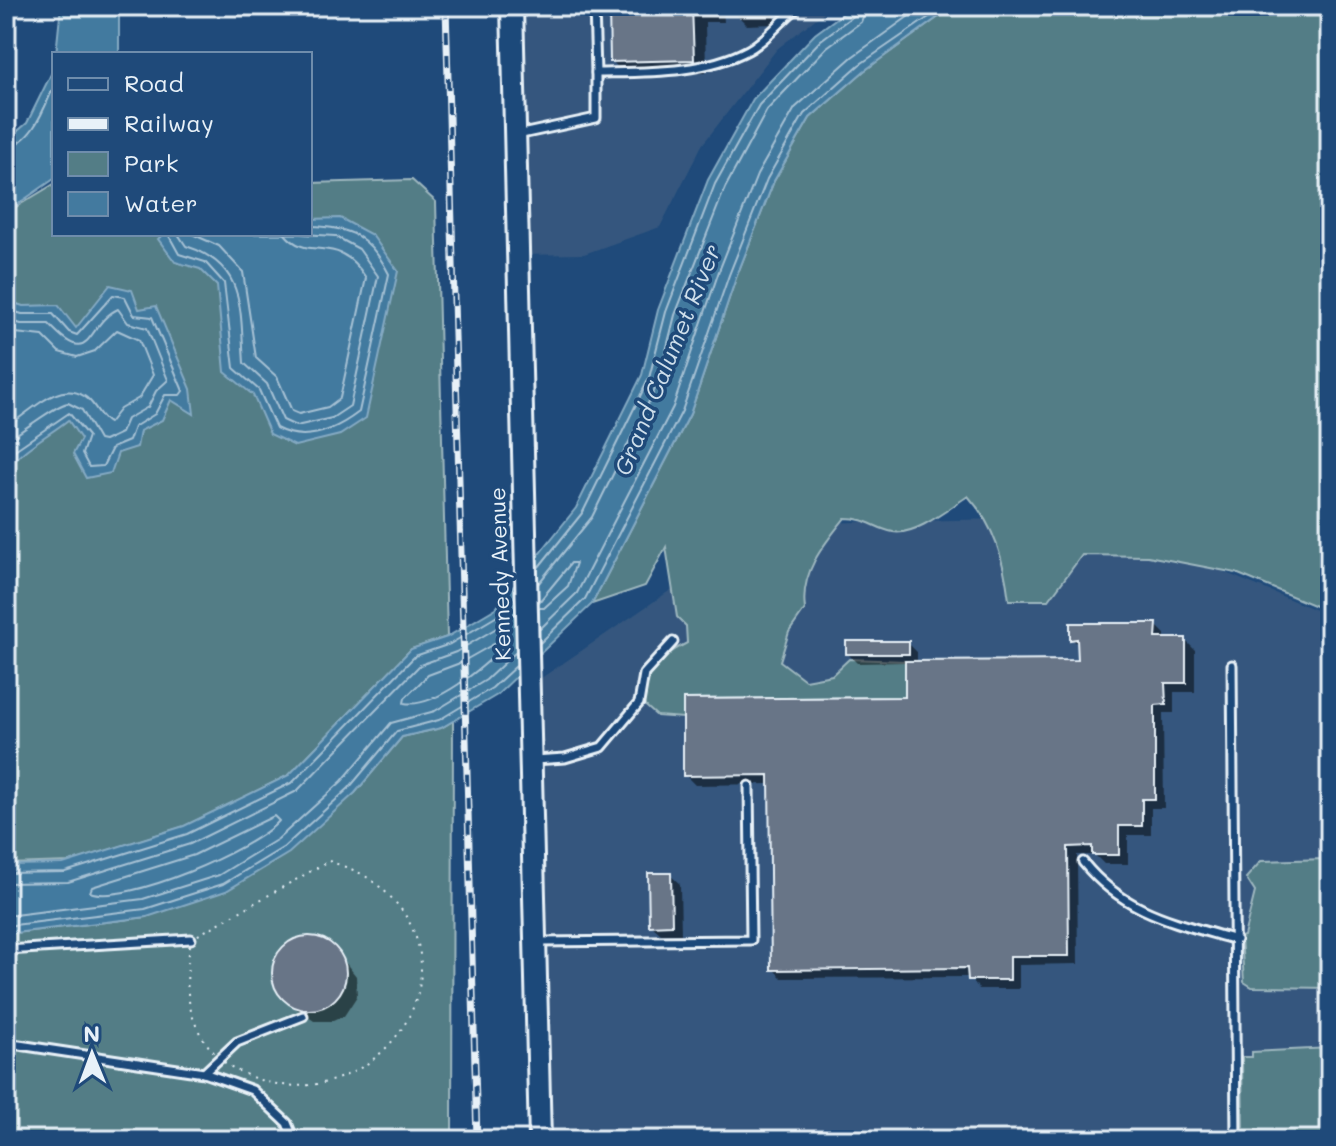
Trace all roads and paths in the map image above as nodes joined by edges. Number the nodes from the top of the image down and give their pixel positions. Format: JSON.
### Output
{"nodes":[{"id":1,"x":512,"y":6,"type":"edge"},
{"id":2,"x":594,"y":6,"type":"edge"},
{"id":3,"x":799,"y":6,"type":"edge"},
{"id":4,"x":596,"y":73,"type":"junction"},
{"id":5,"x":515,"y":135,"type":"junction"},
{"id":6,"x":673,"y":642,"type":"dead end"},
{"id":7,"x":1232,"y":665,"type":"dead end"},
{"id":8,"x":528,"y":760,"type":"junction"},
{"id":9,"x":749,"y":786,"type":"dead end"},
{"id":10,"x":1083,"y":862,"type":"dead end"},
{"id":11,"x":191,"y":939,"type":"junction"},
{"id":12,"x":1236,"y":940,"type":"junction"},
{"id":13,"x":535,"y":942,"type":"junction"},
{"id":14,"x":6,"y":950,"type":"edge"},
{"id":15,"x":303,"y":1016,"type":"dead end"},
{"id":16,"x":412,"y":1023,"type":"dead end"},
{"id":17,"x":404,"y":1035,"type":"dead end"},
{"id":18,"x":6,"y":1043,"type":"edge"},
{"id":19,"x":397,"y":1046,"type":"dead end"},
{"id":20,"x":219,"y":1058,"type":"junction"},
{"id":21,"x":204,"y":1073,"type":"junction"},
{"id":22,"x":247,"y":1080,"type":"dead end"},
{"id":23,"x":260,"y":1084,"type":"dead end"},
{"id":24,"x":273,"y":1089,"type":"dead end"},
{"id":25,"x":6,"y":1134,"type":"edge"},
{"id":26,"x":12,"y":1140,"type":"edge"},
{"id":27,"x":294,"y":1140,"type":"edge"},
{"id":28,"x":540,"y":1140,"type":"edge"},
{"id":29,"x":1236,"y":1140,"type":"edge"}],
"edges":[{"from":1,"to":5,"type":"main road","name":"Kennedy Avenue"},
{"from":2,"to":4,"type":"lane"},
{"from":3,"to":4,"type":"lane"},
{"from":4,"to":5,"type":"lane"},
{"from":5,"to":8,"type":"main road","name":"Kennedy Avenue"},
{"from":6,"to":8,"type":"lane"},
{"from":7,"to":12,"type":"lane"},
{"from":8,"to":13,"type":"main road","name":"Kennedy Avenue"},
{"from":9,"to":13,"type":"lane"},
{"from":10,"to":12,"type":"lane"},
{"from":11,"to":14,"type":"lane"},
{"from":11,"to":16,"type":"path"},
{"from":11,"to":20,"type":"path"},
{"from":12,"to":29,"type":"lane"},
{"from":13,"to":28,"type":"main road","name":"Kennedy Avenue"},
{"from":15,"to":20,"type":"lane"},
{"from":17,"to":19,"type":"path"},
{"from":18,"to":21,"type":"lane"},
{"from":20,"to":21,"type":"lane"},
{"from":20,"to":22,"type":"path"},
{"from":21,"to":27,"type":"lane"},
{"from":23,"to":24,"type":"path"},
{"from":25,"to":26,"type":"path"}]}
